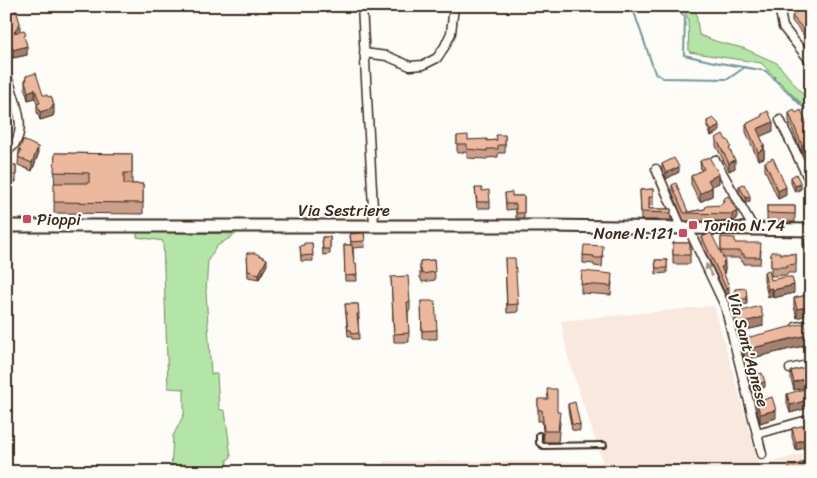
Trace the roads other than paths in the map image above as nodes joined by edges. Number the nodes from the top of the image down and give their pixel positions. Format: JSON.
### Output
{"nodes":[{"id":1,"x":362,"y":6,"type":"edge"},
{"id":2,"x":454,"y":6,"type":"edge"},
{"id":3,"x":778,"y":6,"type":"edge"},
{"id":4,"x":364,"y":53,"type":"junction"},
{"id":5,"x":811,"y":62,"type":"edge"},
{"id":6,"x":6,"y":73,"type":"edge"},
{"id":7,"x":780,"y":120,"type":"dead end"},
{"id":8,"x":6,"y":152,"type":"edge"},
{"id":9,"x":715,"y":160,"type":"dead end"},
{"id":10,"x":656,"y":169,"type":"dead end"},
{"id":11,"x":811,"y":184,"type":"edge"},
{"id":12,"x":6,"y":226,"type":"edge"},
{"id":13,"x":374,"y":226,"type":"junction"},
{"id":14,"x":687,"y":229,"type":"junction"},
{"id":15,"x":754,"y":229,"type":"junction"},
{"id":16,"x":811,"y":230,"type":"edge"},
{"id":17,"x":811,"y":324,"type":"edge"},
{"id":18,"x":792,"y":328,"type":"edge"},
{"id":19,"x":744,"y":340,"type":"edge"},
{"id":20,"x":735,"y":343,"type":"junction"},
{"id":21,"x":811,"y":364,"type":"edge"},
{"id":22,"x":790,"y":369,"type":"edge"},
{"id":23,"x":811,"y":419,"type":"edge"},
{"id":24,"x":757,"y":434,"type":"junction"},
{"id":25,"x":539,"y":435,"type":"dead end"},
{"id":26,"x":604,"y":445,"type":"dead end"},
{"id":27,"x":762,"y":454,"type":"dead end"}],
"edges":[{"from":1,"to":4,"type":"street"},
{"from":2,"to":4,"type":"street"},
{"from":3,"to":5,"type":"street"},
{"from":4,"to":13,"type":"street"},
{"from":6,"to":8,"type":"street"},
{"from":7,"to":11,"type":"street"},
{"from":9,"to":15,"type":"street"},
{"from":10,"to":14,"type":"street","name":"Via Sant'Agnese"},
{"from":12,"to":13,"type":"main road","name":"Via Sestriere"},
{"from":13,"to":14,"type":"main road","name":"Via Sestriere"},
{"from":14,"to":15,"type":"main road","name":"Via Sestriere"},
{"from":20,"to":14,"type":"street","name":"Via Sant'Agnese","one_way":true},
{"from":15,"to":16,"type":"main road","name":"Via Sestriere"},
{"from":17,"to":18,"type":"street"},
{"from":19,"to":20,"type":"street"},
{"from":20,"to":24,"type":"street","name":"Via Sant'Agnese"},
{"from":21,"to":22,"type":"street"},
{"from":23,"to":24,"type":"street"},
{"from":24,"to":27,"type":"street","name":"Via Sant'Agnese"},
{"from":25,"to":26,"type":"lane"}]}
